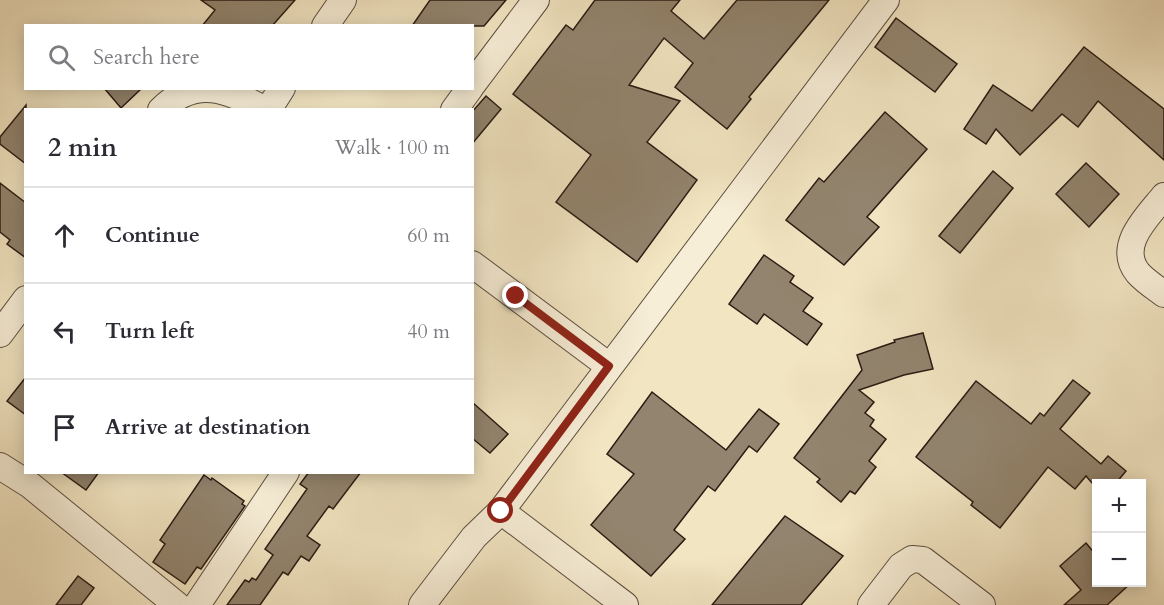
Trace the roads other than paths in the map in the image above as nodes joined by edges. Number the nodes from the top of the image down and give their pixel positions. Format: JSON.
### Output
{"nodes":[{"id":1,"x":343,"y":0,"type":"edge"},
{"id":2,"x":536,"y":0,"type":"edge"},
{"id":3,"x":886,"y":0,"type":"edge"},
{"id":4,"x":326,"y":24,"type":"edge"},
{"id":5,"x":474,"y":83,"type":"edge"},
{"id":6,"x":188,"y":90,"type":"edge"},
{"id":7,"x":218,"y":90,"type":"edge"},
{"id":8,"x":281,"y":90,"type":"edge"},
{"id":9,"x":469,"y":90,"type":"edge"},
{"id":10,"x":164,"y":108,"type":"edge"},
{"id":11,"x":262,"y":108,"type":"edge"},
{"id":12,"x":267,"y":108,"type":"edge"},
{"id":13,"x":455,"y":108,"type":"edge"},
{"id":14,"x":1164,"y":196,"type":"edge"},
{"id":15,"x":474,"y":265,"type":"edge"},
{"id":16,"x":1164,"y":294,"type":"edge"},
{"id":17,"x":24,"y":302,"type":"edge"},
{"id":18,"x":0,"y":334,"type":"edge"},
{"id":19,"x":609,"y":366,"type":"junction"},
{"id":20,"x":0,"y":466,"type":"edge"},
{"id":21,"x":285,"y":474,"type":"edge"},
{"id":22,"x":501,"y":511,"type":"junction"},
{"id":23,"x":177,"y":605,"type":"edge"},
{"id":24,"x":197,"y":605,"type":"edge"},
{"id":25,"x":422,"y":605,"type":"edge"},
{"id":26,"x":625,"y":605,"type":"edge"},
{"id":27,"x":871,"y":605,"type":"edge"},
{"id":28,"x":982,"y":605,"type":"edge"}],
"edges":[{"from":1,"to":4,"type":"street"},
{"from":2,"to":5,"type":"street"},
{"from":3,"to":19,"type":"street"},
{"from":6,"to":10,"type":"street"},
{"from":7,"to":11,"type":"street"},
{"from":8,"to":12,"type":"street"},
{"from":9,"to":13,"type":"street"},
{"from":14,"to":16,"type":"street"},
{"from":15,"to":19,"type":"street"},
{"from":17,"to":18,"type":"street"},
{"from":19,"to":22,"type":"street"},
{"from":20,"to":23,"type":"street"},
{"from":21,"to":24,"type":"street"},
{"from":22,"to":25,"type":"street"},
{"from":22,"to":26,"type":"street"},
{"from":27,"to":28,"type":"street"}]}
